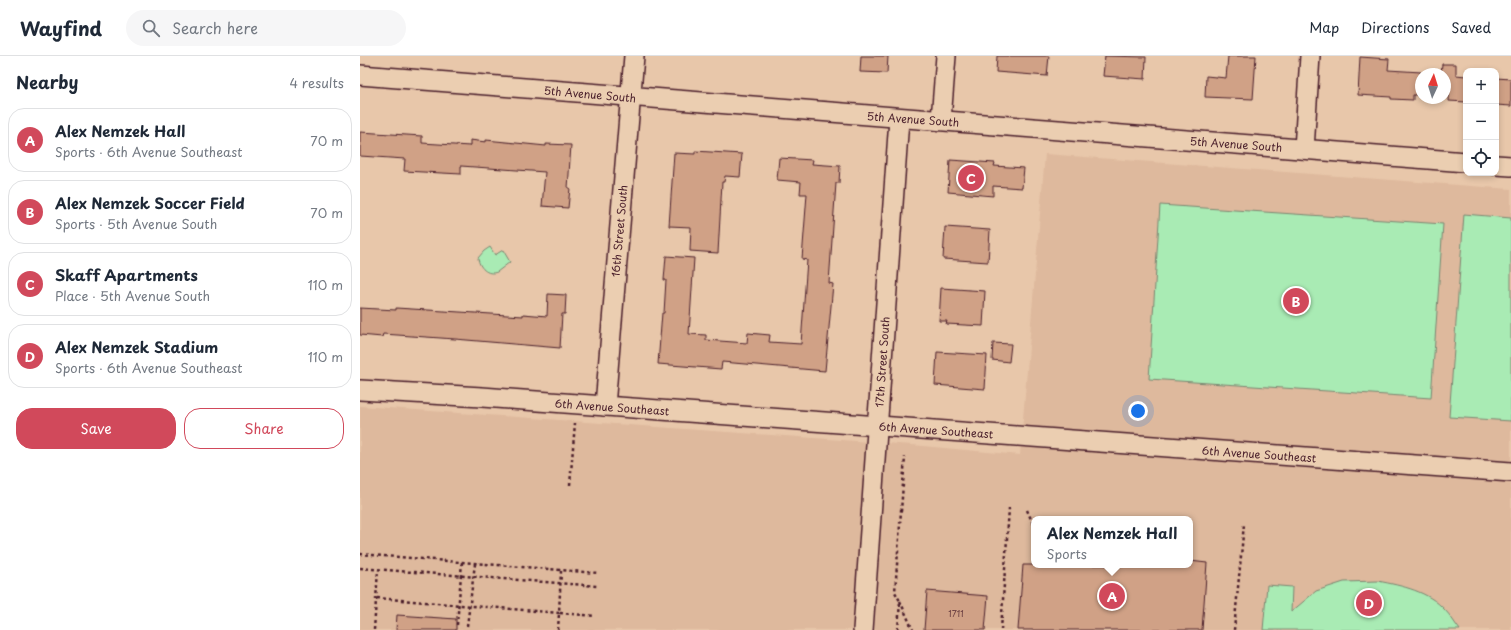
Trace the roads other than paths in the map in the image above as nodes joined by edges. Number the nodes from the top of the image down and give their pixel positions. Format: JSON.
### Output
{"nodes":[{"id":1,"x":634,"y":56,"type":"edge"},
{"id":2,"x":946,"y":56,"type":"edge"},
{"id":3,"x":1310,"y":56,"type":"edge"},
{"id":4,"x":360,"y":75,"type":"edge"},
{"id":5,"x":630,"y":97,"type":"junction"},
{"id":6,"x":899,"y":119,"type":"junction"},
{"id":7,"x":941,"y":120,"type":"junction"},
{"id":8,"x":1304,"y":149,"type":"junction"},
{"id":9,"x":1463,"y":162,"type":"edge"},
{"id":10,"x":1499,"y":165,"type":"edge"},
{"id":11,"x":1511,"y":166,"type":"edge"},
{"id":12,"x":360,"y":390,"type":"edge"},
{"id":13,"x":605,"y":406,"type":"junction"},
{"id":14,"x":878,"y":426,"type":"junction"},
{"id":15,"x":1511,"y":472,"type":"edge"},
{"id":16,"x":863,"y":630,"type":"edge"}],
"edges":[{"from":1,"to":5,"type":"street","name":"16th Street South"},
{"from":2,"to":7,"type":"street"},
{"from":3,"to":8,"type":"street"},
{"from":4,"to":5,"type":"street","name":"5th Avenue South"},
{"from":5,"to":6,"type":"street","name":"5th Avenue South"},
{"from":5,"to":13,"type":"street","name":"16th Street South"},
{"from":6,"to":7,"type":"street","name":"5th Avenue South"},
{"from":6,"to":14,"type":"street","name":"17th Street South"},
{"from":7,"to":8,"type":"street","name":"5th Avenue South"},
{"from":8,"to":9,"type":"street","name":"5th Avenue South"},
{"from":10,"to":11,"type":"street"},
{"from":12,"to":13,"type":"street","name":"6th Avenue Southeast"},
{"from":13,"to":14,"type":"street","name":"6th Avenue Southeast"},
{"from":14,"to":15,"type":"street","name":"6th Avenue Southeast"},
{"from":14,"to":16,"type":"street","name":"17th Street South"}]}
